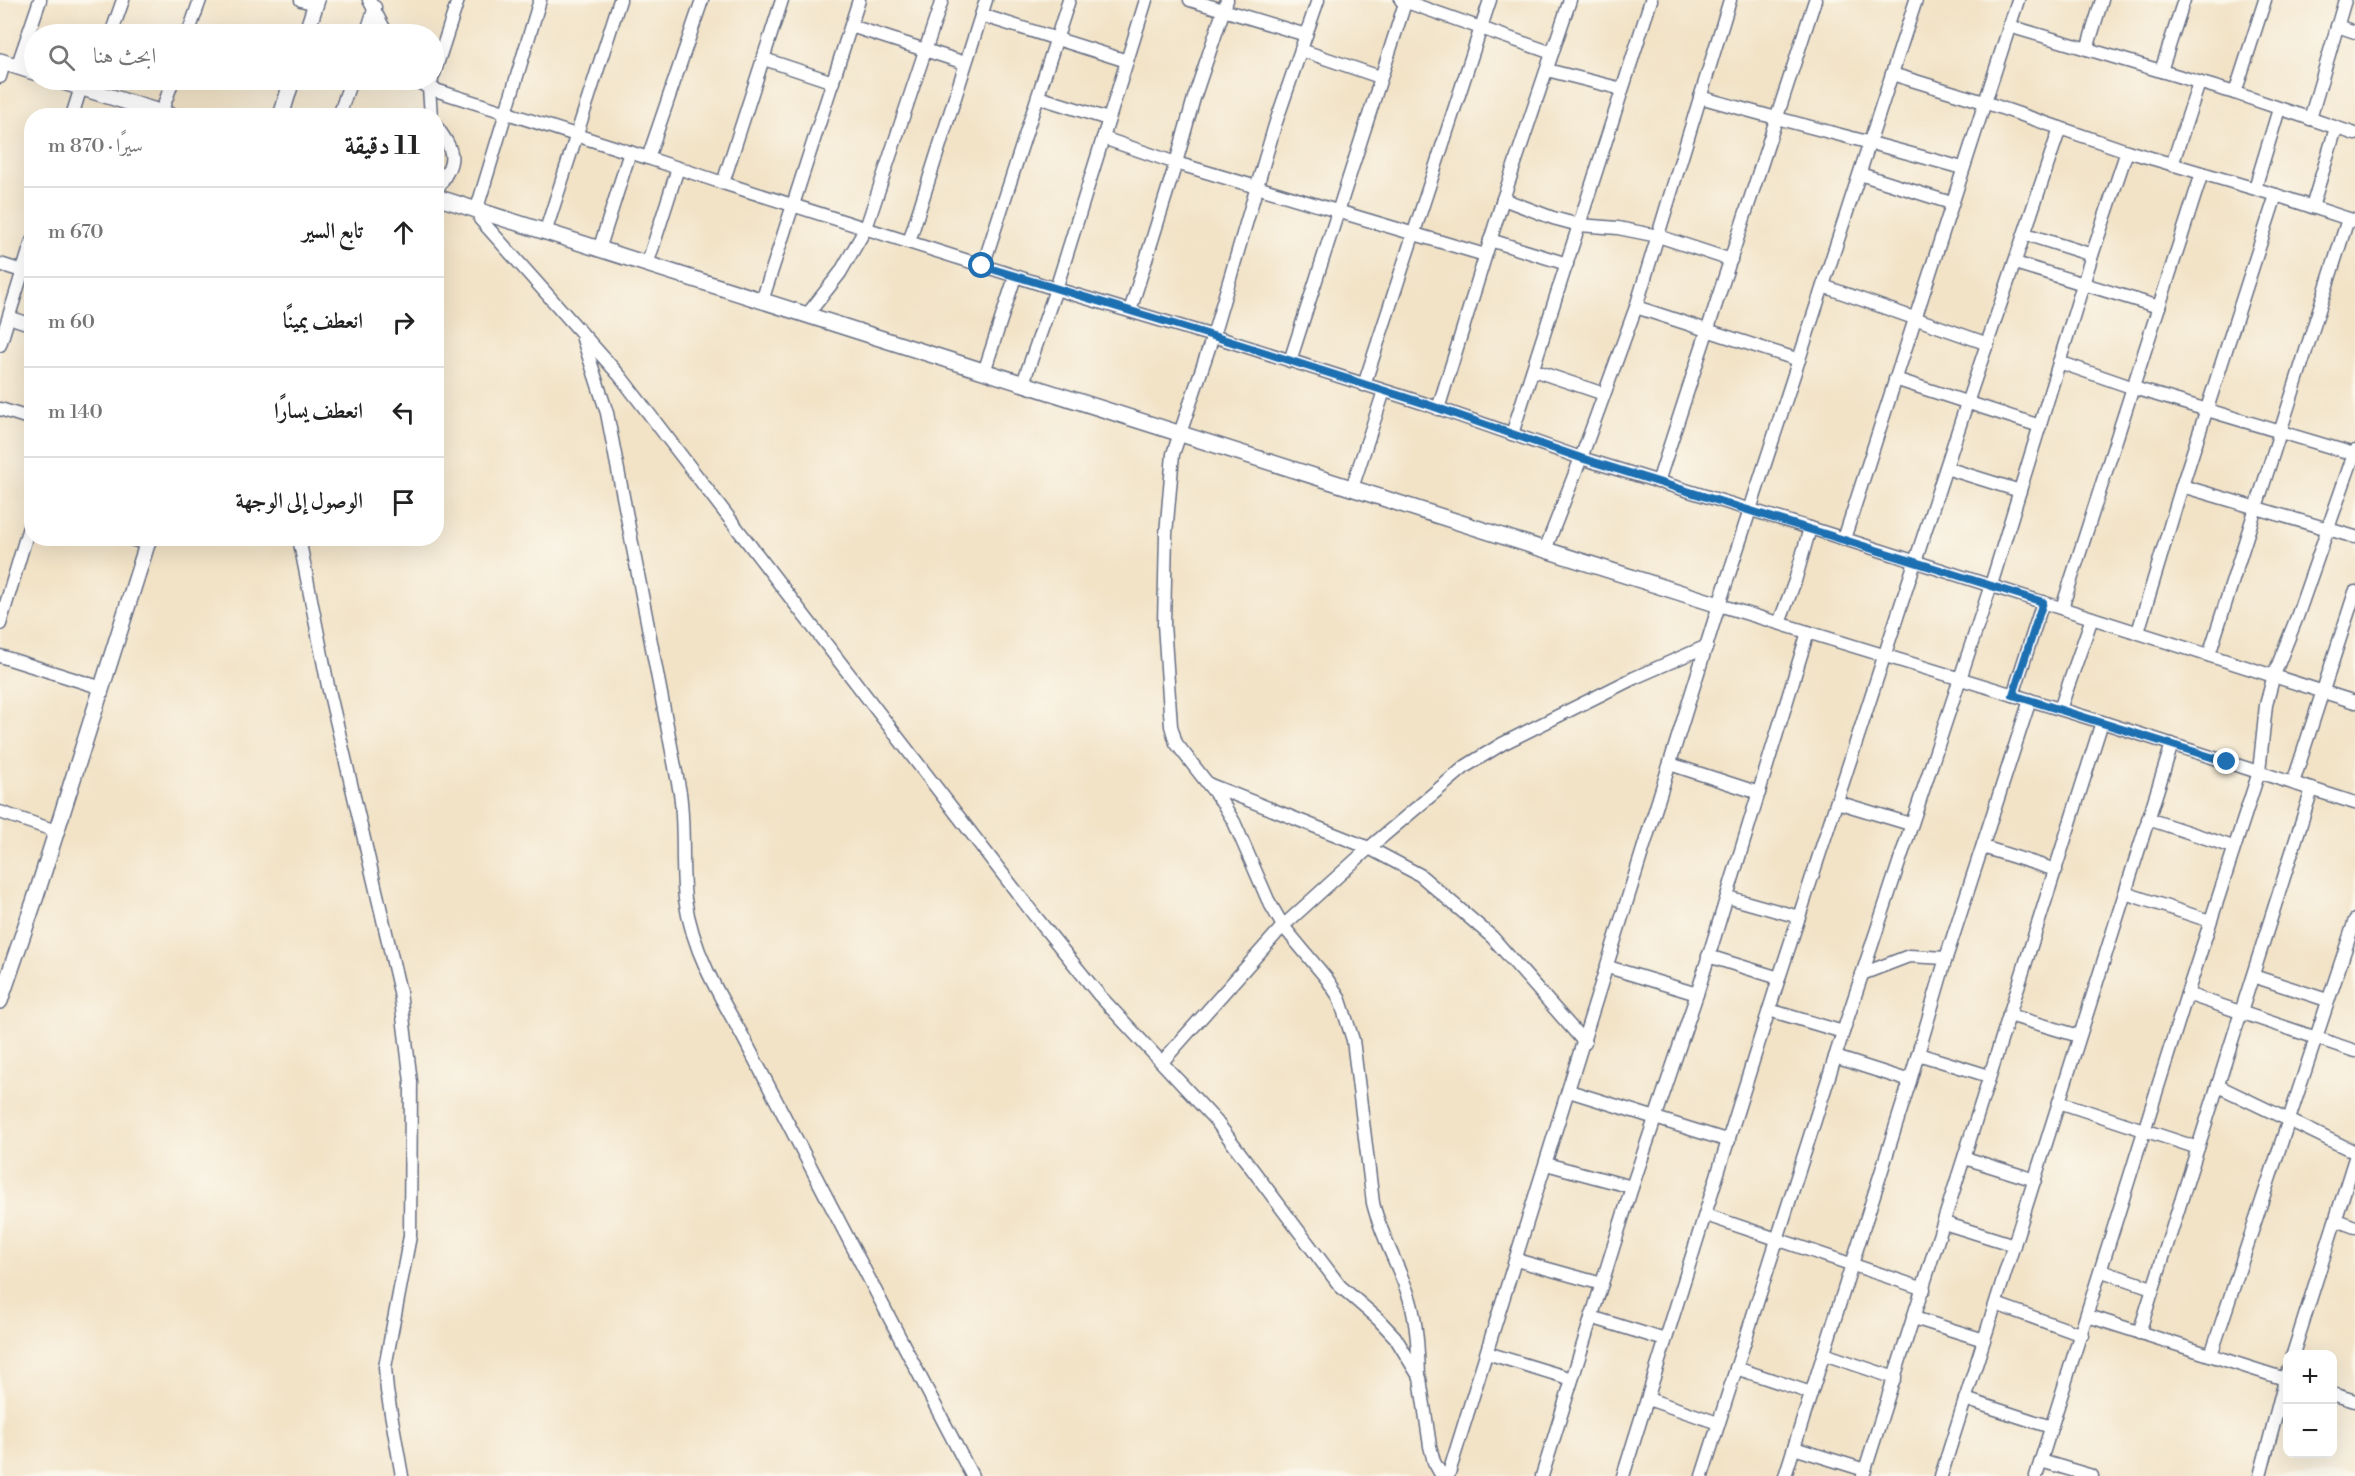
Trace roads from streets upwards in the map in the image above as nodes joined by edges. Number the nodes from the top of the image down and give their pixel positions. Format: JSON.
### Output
{"nodes":[{"id":1,"x":40,"y":0,"type":"edge"},
{"id":2,"x":123,"y":0,"type":"edge"},
{"id":3,"x":200,"y":0,"type":"edge"},
{"id":4,"x":458,"y":0,"type":"edge"},
{"id":5,"x":540,"y":0,"type":"edge"},
{"id":6,"x":620,"y":0,"type":"edge"},
{"id":7,"x":702,"y":0,"type":"edge"},
{"id":8,"x":782,"y":0,"type":"edge"},
{"id":9,"x":859,"y":0,"type":"edge"},
{"id":10,"x":927,"y":0,"type":"edge"},
{"id":11,"x":986,"y":0,"type":"edge"},
{"id":12,"x":1069,"y":0,"type":"edge"},
{"id":13,"x":1146,"y":0,"type":"edge"},
{"id":14,"x":1190,"y":0,"type":"edge"},
{"id":15,"x":1318,"y":0,"type":"edge"},
{"id":16,"x":1490,"y":0,"type":"edge"},
{"id":17,"x":1570,"y":0,"type":"edge"},
{"id":18,"x":1651,"y":0,"type":"edge"},
{"id":19,"x":1730,"y":0,"type":"edge"},
{"id":20,"x":1815,"y":0,"type":"edge"},
{"id":21,"x":1916,"y":0,"type":"edge"},
{"id":22,"x":2018,"y":0,"type":"edge"},
{"id":23,"x":2102,"y":0,"type":"edge"},
{"id":24,"x":2184,"y":0,"type":"edge"},
{"id":25,"x":2265,"y":0,"type":"edge"},
{"id":26,"x":2345,"y":0,"type":"edge"},
{"id":27,"x":1404,"y":1,"type":"edge"},
{"id":28,"x":312,"y":2,"type":"edge"},
{"id":29,"x":941,"y":2,"type":"edge"},
{"id":30,"x":373,"y":3,"type":"edge"},
{"id":31,"x":1225,"y":5,"type":"edge"},
{"id":32,"x":981,"y":15,"type":"junction"},
{"id":33,"x":27,"y":24,"type":"edge"},
{"id":34,"x":115,"y":24,"type":"edge"},
{"id":35,"x":192,"y":24,"type":"edge"},
{"id":36,"x":308,"y":24,"type":"edge"},
{"id":37,"x":368,"y":24,"type":"edge"},
{"id":38,"x":382,"y":24,"type":"edge"},
{"id":39,"x":851,"y":26,"type":"junction"},
{"id":40,"x":2009,"y":26,"type":"junction"},
{"id":41,"x":2337,"y":26,"type":"junction"},
{"id":42,"x":1481,"y":28,"type":"junction"},
{"id":43,"x":24,"y":31,"type":"edge"},
{"id":44,"x":2355,"y":32,"type":"edge"},
{"id":45,"x":1306,"y":35,"type":"junction"},
{"id":46,"x":1056,"y":39,"type":"junction"},
{"id":47,"x":444,"y":43,"type":"edge"},
{"id":48,"x":2087,"y":49,"type":"junction"},
{"id":49,"x":927,"y":50,"type":"junction"},
{"id":50,"x":1301,"y":50,"type":"junction"},
{"id":51,"x":1552,"y":53,"type":"junction"},
{"id":52,"x":764,"y":59,"type":"junction"},
{"id":53,"x":1127,"y":61,"type":"junction"},
{"id":54,"x":965,"y":63,"type":"junction"},
{"id":55,"x":5,"y":67,"type":"edge"},
{"id":56,"x":24,"y":70,"type":"edge"},
{"id":57,"x":1546,"y":70,"type":"junction"},
{"id":58,"x":2161,"y":71,"type":"junction"},
{"id":59,"x":1892,"y":74,"type":"junction"},
{"id":60,"x":1380,"y":77,"type":"junction"},
{"id":61,"x":833,"y":82,"type":"junction"},
{"id":62,"x":2199,"y":83,"type":"junction"},
{"id":63,"x":444,"y":89,"type":"edge"},
{"id":64,"x":1622,"y":89,"type":"junction"},
{"id":65,"x":88,"y":90,"type":"edge"},
{"id":66,"x":101,"y":90,"type":"edge"},
{"id":67,"x":170,"y":90,"type":"edge"},
{"id":68,"x":289,"y":90,"type":"edge"},
{"id":69,"x":348,"y":90,"type":"edge"},
{"id":70,"x":430,"y":90,"type":"edge"},
{"id":71,"x":2235,"y":93,"type":"junction"},
{"id":72,"x":1038,"y":97,"type":"junction"},
{"id":73,"x":1700,"y":97,"type":"junction"},
{"id":74,"x":1984,"y":102,"type":"junction"},
{"id":75,"x":77,"y":108,"type":"edge"},
{"id":76,"x":148,"y":108,"type":"edge"},
{"id":77,"x":165,"y":108,"type":"edge"},
{"id":78,"x":283,"y":108,"type":"edge"},
{"id":79,"x":342,"y":108,"type":"edge"},
{"id":80,"x":431,"y":108,"type":"edge"},
{"id":81,"x":2279,"y":109,"type":"junction"},
{"id":82,"x":505,"y":112,"type":"junction"},
{"id":83,"x":1108,"y":119,"type":"junction"},
{"id":84,"x":1778,"y":119,"type":"junction"},
{"id":85,"x":2310,"y":119,"type":"junction"},
{"id":86,"x":2060,"y":128,"type":"junction"},
{"id":87,"x":2336,"y":128,"type":"junction"},
{"id":88,"x":577,"y":134,"type":"junction"},
{"id":89,"x":2355,"y":134,"type":"edge"},
{"id":90,"x":1103,"y":138,"type":"junction"},
{"id":91,"x":444,"y":139,"type":"edge"},
{"id":92,"x":1871,"y":141,"type":"junction"},
{"id":93,"x":2127,"y":151,"type":"junction"},
{"id":94,"x":630,"y":152,"type":"junction"},
{"id":95,"x":648,"y":158,"type":"junction"},
{"id":96,"x":1176,"y":163,"type":"junction"},
{"id":97,"x":2172,"y":165,"type":"junction"},
{"id":98,"x":678,"y":168,"type":"junction"},
{"id":99,"x":1962,"y":168,"type":"junction"},
{"id":100,"x":2202,"y":173,"type":"junction"},
{"id":101,"x":1860,"y":174,"type":"junction"},
{"id":102,"x":444,"y":178,"type":"edge"},
{"id":103,"x":723,"y":183,"type":"junction"},
{"id":104,"x":1258,"y":188,"type":"junction"},
{"id":105,"x":2255,"y":188,"type":"junction"},
{"id":106,"x":2276,"y":195,"type":"junction"},
{"id":107,"x":1503,"y":199,"type":"junction"},
{"id":108,"x":444,"y":200,"type":"edge"},
{"id":109,"x":1951,"y":202,"type":"junction"},
{"id":110,"x":793,"y":206,"type":"junction"},
{"id":111,"x":2312,"y":207,"type":"junction"},
{"id":112,"x":477,"y":210,"type":"junction"},
{"id":113,"x":1338,"y":211,"type":"junction"},
{"id":114,"x":2352,"y":220,"type":"edge"},
{"id":115,"x":1579,"y":225,"type":"junction"},
{"id":116,"x":866,"y":228,"type":"junction"},
{"id":117,"x":544,"y":233,"type":"junction"},
{"id":118,"x":2025,"y":234,"type":"junction"},
{"id":119,"x":1414,"y":235,"type":"junction"},
{"id":120,"x":1658,"y":236,"type":"junction"},
{"id":121,"x":1490,"y":240,"type":"junction"},
{"id":122,"x":909,"y":242,"type":"junction"},
{"id":123,"x":599,"y":250,"type":"junction"},
{"id":124,"x":1485,"y":255,"type":"junction"},
{"id":125,"x":2092,"y":255,"type":"junction"},
{"id":126,"x":1731,"y":260,"type":"junction"},
{"id":127,"x":2015,"y":263,"type":"junction"},
{"id":128,"x":0,"y":264,"type":"edge"},
{"id":129,"x":1567,"y":264,"type":"junction"},
{"id":130,"x":24,"y":265,"type":"edge"},
{"id":131,"x":647,"y":265,"type":"junction"},
{"id":132,"x":982,"y":266,"type":"junction"},
{"id":133,"x":22,"y":271,"type":"junction"},
{"id":134,"x":1015,"y":277,"type":"junction"},
{"id":135,"x":2084,"y":284,"type":"junction"},
{"id":136,"x":1823,"y":286,"type":"junction"},
{"id":137,"x":1056,"y":289,"type":"junction"},
{"id":138,"x":762,"y":301,"type":"junction"},
{"id":139,"x":1636,"y":307,"type":"junction"},
{"id":140,"x":2159,"y":307,"type":"junction"},
{"id":141,"x":1130,"y":311,"type":"junction"},
{"id":142,"x":807,"y":315,"type":"junction"},
{"id":143,"x":9,"y":317,"type":"junction"},
{"id":144,"x":1914,"y":319,"type":"junction"},
{"id":145,"x":24,"y":322,"type":"edge"},
{"id":146,"x":1709,"y":330,"type":"junction"},
{"id":147,"x":582,"y":335,"type":"junction"},
{"id":148,"x":1213,"y":336,"type":"junction"},
{"id":149,"x":1988,"y":344,"type":"junction"},
{"id":150,"x":0,"y":345,"type":"edge"},
{"id":151,"x":1799,"y":360,"type":"junction"},
{"id":152,"x":1290,"y":362,"type":"junction"},
{"id":153,"x":2059,"y":362,"type":"junction"},
{"id":154,"x":1533,"y":370,"type":"junction"},
{"id":155,"x":984,"y":372,"type":"junction"},
{"id":156,"x":1894,"y":379,"type":"junction"},
{"id":157,"x":1023,"y":384,"type":"junction"},
{"id":158,"x":1364,"y":385,"type":"junction"},
{"id":159,"x":2134,"y":388,"type":"junction"},
{"id":160,"x":1384,"y":391,"type":"junction"},
{"id":161,"x":1604,"y":394,"type":"junction"},
{"id":162,"x":1967,"y":403,"type":"junction"},
{"id":163,"x":0,"y":409,"type":"edge"},
{"id":164,"x":1438,"y":409,"type":"junction"},
{"id":165,"x":2206,"y":410,"type":"junction"},
{"id":166,"x":24,"y":416,"type":"edge"},
{"id":167,"x":2040,"y":426,"type":"junction"},
{"id":168,"x":2280,"y":432,"type":"junction"},
{"id":169,"x":1179,"y":433,"type":"junction"},
{"id":170,"x":1512,"y":435,"type":"junction"},
{"id":171,"x":2354,"y":452,"type":"edge"},
{"id":172,"x":1581,"y":458,"type":"junction"},
{"id":173,"x":1947,"y":468,"type":"junction"},
{"id":174,"x":1658,"y":482,"type":"junction"},
{"id":175,"x":2182,"y":486,"type":"junction"},
{"id":176,"x":1352,"y":488,"type":"junction"},
{"id":177,"x":2020,"y":491,"type":"junction"},
{"id":178,"x":2256,"y":507,"type":"junction"},
{"id":179,"x":1750,"y":510,"type":"junction"},
{"id":180,"x":1810,"y":528,"type":"junction"},
{"id":181,"x":2328,"y":529,"type":"junction"},
{"id":182,"x":2355,"y":537,"type":"edge"},
{"id":183,"x":1844,"y":539,"type":"junction"},
{"id":184,"x":24,"y":544,"type":"edge"},
{"id":185,"x":146,"y":546,"type":"edge"},
{"id":186,"x":301,"y":546,"type":"edge"},
{"id":187,"x":1545,"y":550,"type":"junction"},
{"id":188,"x":1916,"y":563,"type":"junction"},
{"id":189,"x":1991,"y":585,"type":"junction"},
{"id":190,"x":2355,"y":592,"type":"edge"},
{"id":191,"x":2043,"y":602,"type":"junction"},
{"id":192,"x":1719,"y":605,"type":"junction"},
{"id":193,"x":2062,"y":609,"type":"junction"},
{"id":194,"x":2092,"y":618,"type":"junction"},
{"id":195,"x":1779,"y":623,"type":"junction"},
{"id":196,"x":0,"y":624,"type":"edge"},
{"id":197,"x":1808,"y":632,"type":"junction"},
{"id":198,"x":2138,"y":632,"type":"junction"},
{"id":199,"x":1707,"y":646,"type":"junction"},
{"id":200,"x":2209,"y":655,"type":"junction"},
{"id":201,"x":0,"y":656,"type":"edge"},
{"id":202,"x":1885,"y":656,"type":"junction"},
{"id":203,"x":2274,"y":675,"type":"junction"},
{"id":204,"x":1959,"y":679,"type":"junction"},
{"id":205,"x":102,"y":688,"type":"junction"},
{"id":206,"x":2324,"y":692,"type":"junction"},
{"id":207,"x":2013,"y":695,"type":"junction"},
{"id":208,"x":2030,"y":700,"type":"junction"},
{"id":209,"x":2355,"y":702,"type":"edge"},
{"id":210,"x":2060,"y":710,"type":"junction"},
{"id":211,"x":2102,"y":722,"type":"junction"},
{"id":212,"x":2172,"y":744,"type":"junction"},
{"id":213,"x":1670,"y":764,"type":"junction"},
{"id":214,"x":2259,"y":772,"type":"junction"},
{"id":215,"x":2293,"y":783,"type":"junction"},
{"id":216,"x":1208,"y":784,"type":"junction"},
{"id":217,"x":2312,"y":789,"type":"junction"},
{"id":218,"x":1758,"y":793,"type":"junction"},
{"id":219,"x":1837,"y":802,"type":"junction"},
{"id":220,"x":2355,"y":803,"type":"edge"},
{"id":221,"x":0,"y":812,"type":"edge"},
{"id":222,"x":2148,"y":819,"type":"junction"},
{"id":223,"x":1910,"y":824,"type":"junction"},
{"id":224,"x":56,"y":831,"type":"junction"},
{"id":225,"x":1983,"y":847,"type":"junction"},
{"id":226,"x":2234,"y":847,"type":"junction"},
{"id":227,"x":1369,"y":848,"type":"junction"},
{"id":228,"x":2056,"y":870,"type":"junction"},
{"id":229,"x":2125,"y":893,"type":"junction"},
{"id":230,"x":1727,"y":897,"type":"junction"},
{"id":231,"x":1799,"y":916,"type":"junction"},
{"id":232,"x":2355,"y":920,"type":"edge"},
{"id":233,"x":2210,"y":921,"type":"junction"},
{"id":234,"x":1283,"y":926,"type":"junction"},
{"id":235,"x":2353,"y":934,"type":"edge"},
{"id":236,"x":1708,"y":956,"type":"junction"},
{"id":237,"x":1946,"y":958,"type":"junction"},
{"id":238,"x":1608,"y":967,"type":"junction"},
{"id":239,"x":1862,"y":974,"type":"junction"},
{"id":240,"x":2253,"y":976,"type":"junction"},
{"id":241,"x":1779,"y":978,"type":"junction"},
{"id":242,"x":1697,"y":994,"type":"junction"},
{"id":243,"x":2187,"y":994,"type":"junction"},
{"id":244,"x":2327,"y":1000,"type":"junction"},
{"id":245,"x":0,"y":1001,"type":"edge"},
{"id":246,"x":1769,"y":1010,"type":"junction"},
{"id":247,"x":2241,"y":1012,"type":"junction"},
{"id":248,"x":2009,"y":1015,"type":"junction"},
{"id":249,"x":1843,"y":1032,"type":"junction"},
{"id":250,"x":2079,"y":1036,"type":"junction"},
{"id":251,"x":2316,"y":1038,"type":"junction"},
{"id":252,"x":1584,"y":1043,"type":"junction"},
{"id":253,"x":2355,"y":1051,"type":"edge"},
{"id":254,"x":1918,"y":1054,"type":"junction"},
{"id":255,"x":1835,"y":1058,"type":"junction"},
{"id":256,"x":1162,"y":1062,"type":"junction"},
{"id":257,"x":1989,"y":1076,"type":"junction"},
{"id":258,"x":1910,"y":1082,"type":"junction"},
{"id":259,"x":2218,"y":1086,"type":"junction"},
{"id":260,"x":1569,"y":1091,"type":"junction"},
{"id":261,"x":2059,"y":1102,"type":"junction"},
{"id":262,"x":1656,"y":1118,"type":"junction"},
{"id":263,"x":2289,"y":1120,"type":"junction"},
{"id":264,"x":2145,"y":1130,"type":"junction"},
{"id":265,"x":1729,"y":1141,"type":"junction"},
{"id":266,"x":2198,"y":1148,"type":"junction"},
{"id":267,"x":2355,"y":1152,"type":"edge"},
{"id":268,"x":1965,"y":1158,"type":"junction"},
{"id":269,"x":2355,"y":1158,"type":"edge"},
{"id":270,"x":1546,"y":1164,"type":"junction"},
{"id":271,"x":2035,"y":1180,"type":"junction"},
{"id":272,"x":1632,"y":1187,"type":"junction"},
{"id":273,"x":1706,"y":1215,"type":"junction"},
{"id":274,"x":2336,"y":1220,"type":"junction"},
{"id":275,"x":1944,"y":1222,"type":"junction"},
{"id":276,"x":2355,"y":1227,"type":"edge"},
{"id":277,"x":1777,"y":1240,"type":"junction"},
{"id":278,"x":2014,"y":1245,"type":"junction"},
{"id":279,"x":1516,"y":1260,"type":"junction"},
{"id":280,"x":1851,"y":1265,"type":"junction"},
{"id":281,"x":2102,"y":1271,"type":"junction"},
{"id":282,"x":1602,"y":1284,"type":"junction"},
{"id":283,"x":2152,"y":1288,"type":"junction"},
{"id":284,"x":1924,"y":1289,"type":"junction"},
{"id":285,"x":1996,"y":1304,"type":"junction"},
{"id":286,"x":2088,"y":1316,"type":"junction"},
{"id":287,"x":1591,"y":1317,"type":"junction"},
{"id":288,"x":1914,"y":1318,"type":"junction"},
{"id":289,"x":2139,"y":1333,"type":"junction"},
{"id":290,"x":2082,"y":1335,"type":"junction"},
{"id":291,"x":1665,"y":1340,"type":"junction"},
{"id":292,"x":1984,"y":1340,"type":"junction"},
{"id":293,"x":2294,"y":1350,"type":"edge"},
{"id":294,"x":1487,"y":1353,"type":"junction"},
{"id":295,"x":1824,"y":1354,"type":"junction"},
{"id":296,"x":2211,"y":1355,"type":"junction"},
{"id":297,"x":1736,"y":1368,"type":"junction"},
{"id":298,"x":2283,"y":1375,"type":"edge"},
{"id":299,"x":1419,"y":1378,"type":"junction"},
{"id":300,"x":1895,"y":1378,"type":"junction"},
{"id":301,"x":1572,"y":1379,"type":"junction"},
{"id":302,"x":2283,"y":1391,"type":"edge"},
{"id":303,"x":1811,"y":1393,"type":"junction"},
{"id":304,"x":2337,"y":1396,"type":"edge"},
{"id":305,"x":1647,"y":1399,"type":"junction"},
{"id":306,"x":1965,"y":1399,"type":"junction"},
{"id":307,"x":2355,"y":1401,"type":"edge"},
{"id":308,"x":1718,"y":1423,"type":"junction"},
{"id":309,"x":2051,"y":1427,"type":"junction"},
{"id":310,"x":1794,"y":1448,"type":"junction"},
{"id":311,"x":2041,"y":1461,"type":"junction"},
{"id":312,"x":1864,"y":1473,"type":"edge"},
{"id":313,"x":402,"y":1476,"type":"edge"},
{"id":314,"x":972,"y":1476,"type":"edge"},
{"id":315,"x":1442,"y":1476,"type":"edge"},
{"id":316,"x":1448,"y":1476,"type":"edge"},
{"id":317,"x":1542,"y":1476,"type":"edge"},
{"id":318,"x":1623,"y":1476,"type":"edge"},
{"id":319,"x":1702,"y":1476,"type":"edge"},
{"id":320,"x":1785,"y":1476,"type":"edge"},
{"id":321,"x":1941,"y":1476,"type":"edge"},
{"id":322,"x":2036,"y":1476,"type":"edge"},
{"id":323,"x":2092,"y":1476,"type":"edge"},
{"id":324,"x":2260,"y":1476,"type":"edge"}],
"edges":[{"from":1,"to":33,"type":"street"},
{"from":2,"to":34,"type":"street"},
{"from":3,"to":35,"type":"street"},
{"from":4,"to":47,"type":"street"},
{"from":5,"to":82,"type":"street"},
{"from":6,"to":88,"type":"street"},
{"from":7,"to":95,"type":"street"},
{"from":8,"to":52,"type":"street"},
{"from":9,"to":39,"type":"street"},
{"from":10,"to":29,"type":"street"},
{"from":11,"to":32,"type":"street"},
{"from":12,"to":46,"type":"street"},
{"from":13,"to":53,"type":"street"},
{"from":14,"to":31,"type":"street"},
{"from":15,"to":45,"type":"street"},
{"from":16,"to":42,"type":"street"},
{"from":17,"to":51,"type":"street"},
{"from":18,"to":64,"type":"street"},
{"from":19,"to":73,"type":"street"},
{"from":20,"to":84,"type":"street"},
{"from":21,"to":59,"type":"street"},
{"from":22,"to":40,"type":"street"},
{"from":23,"to":48,"type":"street"},
{"from":24,"to":58,"type":"street"},
{"from":25,"to":71,"type":"street"},
{"from":26,"to":41,"type":"street"},
{"from":27,"to":42,"type":"street"},
{"from":27,"to":60,"type":"street"},
{"from":28,"to":36,"type":"street"},
{"from":29,"to":49,"type":"street"},
{"from":30,"to":37,"type":"street"},
{"from":30,"to":38,"type":"street"},
{"from":31,"to":45,"type":"street"},
{"from":31,"to":96,"type":"street"},
{"from":32,"to":46,"type":"street"},
{"from":32,"to":54,"type":"street"},
{"from":39,"to":49,"type":"street"},
{"from":39,"to":61,"type":"street"},
{"from":40,"to":48,"type":"street"},
{"from":40,"to":74,"type":"street"},
{"from":41,"to":44,"type":"street"},
{"from":41,"to":85,"type":"street"},
{"from":42,"to":51,"type":"street"},
{"from":42,"to":119,"type":"street"},
{"from":43,"to":55,"type":"street"},
{"from":45,"to":50,"type":"street"},
{"from":46,"to":53,"type":"street"},
{"from":46,"to":72,"type":"street"},
{"from":48,"to":58,"type":"street"},
{"from":49,"to":54,"type":"street"},
{"from":49,"to":116,"type":"street"},
{"from":50,"to":60,"type":"street"},
{"from":50,"to":104,"type":"street"},
{"from":51,"to":57,"type":"street"},
{"from":52,"to":61,"type":"street"},
{"from":52,"to":103,"type":"street"},
{"from":53,"to":83,"type":"street"},
{"from":54,"to":122,"type":"street"},
{"from":55,"to":56,"type":"street"},
{"from":57,"to":64,"type":"street"},
{"from":57,"to":107,"type":"street"},
{"from":58,"to":62,"type":"street"},
{"from":59,"to":74,"type":"street"},
{"from":59,"to":92,"type":"street"},
{"from":60,"to":113,"type":"street"},
{"from":61,"to":110,"type":"street"},
{"from":62,"to":71,"type":"street"},
{"from":62,"to":97,"type":"street"},
{"from":63,"to":82,"type":"street"},
{"from":64,"to":115,"type":"street"},
{"from":65,"to":75,"type":"street"},
{"from":66,"to":76,"type":"street"},
{"from":67,"to":77,"type":"street"},
{"from":68,"to":78,"type":"street"},
{"from":69,"to":79,"type":"street"},
{"from":70,"to":80,"type":"street"},
{"from":71,"to":81,"type":"street"},
{"from":72,"to":83,"type":"street"},
{"from":72,"to":132,"type":"street"},
{"from":73,"to":84,"type":"street"},
{"from":73,"to":120,"type":"street"},
{"from":74,"to":86,"type":"street"},
{"from":74,"to":99,"type":"street"},
{"from":81,"to":85,"type":"street"},
{"from":81,"to":105,"type":"street"},
{"from":82,"to":88,"type":"street"},
{"from":82,"to":112,"type":"street"},
{"from":83,"to":90,"type":"street"},
{"from":84,"to":92,"type":"street"},
{"from":84,"to":126,"type":"street"},
{"from":85,"to":87,"type":"street"},
{"from":86,"to":93,"type":"street"},
{"from":86,"to":118,"type":"street"},
{"from":87,"to":89,"type":"street"},
{"from":87,"to":111,"type":"street"},
{"from":88,"to":94,"type":"street"},
{"from":88,"to":117,"type":"street"},
{"from":90,"to":96,"type":"street"},
{"from":90,"to":137,"type":"street"},
{"from":91,"to":102,"type":"street"},
{"from":92,"to":99,"type":"street"},
{"from":92,"to":101,"type":"street"},
{"from":93,"to":97,"type":"street"},
{"from":93,"to":125,"type":"street"},
{"from":94,"to":95,"type":"street"},
{"from":94,"to":123,"type":"street"},
{"from":95,"to":98,"type":"street"},
{"from":96,"to":104,"type":"street"},
{"from":96,"to":141,"type":"street"},
{"from":97,"to":100,"type":"street"},
{"from":98,"to":103,"type":"street"},
{"from":98,"to":131,"type":"street"},
{"from":99,"to":109,"type":"street"},
{"from":100,"to":105,"type":"street"},
{"from":100,"to":140,"type":"street"},
{"from":101,"to":109,"type":"street"},
{"from":101,"to":136,"type":"street"},
{"from":103,"to":110,"type":"street"},
{"from":104,"to":113,"type":"street"},
{"from":104,"to":148,"type":"street"},
{"from":105,"to":106,"type":"street"},
{"from":106,"to":111,"type":"street"},
{"from":106,"to":165,"type":"street"},
{"from":107,"to":115,"type":"street"},
{"from":107,"to":121,"type":"street"},
{"from":108,"to":112,"type":"street"},
{"from":109,"to":144,"type":"street"},
{"from":110,"to":116,"type":"street"},
{"from":110,"to":138,"type":"street"},
{"from":111,"to":114,"type":"street"},
{"from":112,"to":117,"type":"street"},
{"from":112,"to":147,"type":"street"},
{"from":113,"to":119,"type":"street"},
{"from":113,"to":152,"type":"street"},
{"from":114,"to":168,"type":"street"},
{"from":115,"to":120,"type":"street"},
{"from":115,"to":129,"type":"street"},
{"from":116,"to":122,"type":"street"},
{"from":116,"to":142,"type":"street"},
{"from":117,"to":123,"type":"street"},
{"from":118,"to":125,"type":"street"},
{"from":118,"to":127,"type":"street"},
{"from":119,"to":124,"type":"street"},
{"from":119,"to":158,"type":"street"},
{"from":120,"to":126,"type":"street"},
{"from":120,"to":139,"type":"street"},
{"from":121,"to":124,"type":"street"},
{"from":121,"to":129,"type":"street"},
{"from":122,"to":132,"type":"street"},
{"from":123,"to":131,"type":"street"},
{"from":124,"to":164,"type":"street"},
{"from":125,"to":135,"type":"street"},
{"from":126,"to":146,"type":"street"},
{"from":127,"to":135,"type":"street"},
{"from":127,"to":149,"type":"street"},
{"from":128,"to":133,"type":"street"},
{"from":129,"to":154,"type":"street"},
{"from":130,"to":133,"type":"street"},
{"from":131,"to":138,"type":"street"},
{"from":132,"to":134,"type":"street"},
{"from":133,"to":143,"type":"street"},
{"from":134,"to":137,"type":"street"},
{"from":134,"to":155,"type":"street"},
{"from":135,"to":140,"type":"street"},
{"from":135,"to":153,"type":"street"},
{"from":136,"to":144,"type":"street"},
{"from":136,"to":151,"type":"street"},
{"from":137,"to":141,"type":"street"},
{"from":137,"to":157,"type":"street"},
{"from":138,"to":142,"type":"street"},
{"from":139,"to":146,"type":"street"},
{"from":139,"to":161,"type":"street"},
{"from":140,"to":159,"type":"street"},
{"from":141,"to":148,"type":"street"},
{"from":142,"to":155,"type":"street"},
{"from":143,"to":145,"type":"street"},
{"from":143,"to":150,"type":"street"},
{"from":144,"to":149,"type":"street"},
{"from":144,"to":156,"type":"street"},
{"from":146,"to":151,"type":"street"},
{"from":146,"to":174,"type":"street"},
{"from":147,"to":256,"type":"street"},
{"from":147,"to":314,"type":"street"},
{"from":148,"to":152,"type":"street"},
{"from":148,"to":169,"type":"street"},
{"from":149,"to":162,"type":"street"},
{"from":151,"to":179,"type":"street"},
{"from":152,"to":158,"type":"street"},
{"from":153,"to":159,"type":"street"},
{"from":153,"to":167,"type":"street"},
{"from":154,"to":161,"type":"street"},
{"from":154,"to":170,"type":"street"},
{"from":155,"to":157,"type":"street"},
{"from":156,"to":162,"type":"street"},
{"from":156,"to":183,"type":"street"},
{"from":157,"to":169,"type":"street"},
{"from":158,"to":160,"type":"street"},
{"from":159,"to":165,"type":"street"},
{"from":159,"to":193,"type":"street"},
{"from":160,"to":164,"type":"street"},
{"from":160,"to":176,"type":"street"},
{"from":161,"to":172,"type":"street"},
{"from":162,"to":167,"type":"street"},
{"from":162,"to":173,"type":"street"},
{"from":163,"to":166,"type":"street"},
{"from":164,"to":170,"type":"street"},
{"from":165,"to":168,"type":"street"},
{"from":165,"to":175,"type":"street"},
{"from":167,"to":177,"type":"street"},
{"from":168,"to":171,"type":"street"},
{"from":168,"to":178,"type":"street"},
{"from":169,"to":176,"type":"street"},
{"from":169,"to":216,"type":"street"},
{"from":170,"to":172,"type":"street"},
{"from":171,"to":181,"type":"street"},
{"from":172,"to":174,"type":"street"},
{"from":172,"to":187,"type":"street"},
{"from":173,"to":177,"type":"street"},
{"from":173,"to":188,"type":"street"},
{"from":174,"to":179,"type":"street"},
{"from":175,"to":178,"type":"street"},
{"from":175,"to":198,"type":"street"},
{"from":176,"to":187,"type":"street"},
{"from":177,"to":189,"type":"street"},
{"from":178,"to":181,"type":"street"},
{"from":178,"to":200,"type":"street"},
{"from":179,"to":180,"type":"street"},
{"from":179,"to":192,"type":"street"},
{"from":180,"to":183,"type":"street"},
{"from":180,"to":195,"type":"street"},
{"from":181,"to":182,"type":"street"},
{"from":181,"to":203,"type":"street"},
{"from":183,"to":188,"type":"street"},
{"from":184,"to":196,"type":"street"},
{"from":185,"to":205,"type":"street"},
{"from":186,"to":313,"type":"street"},
{"from":187,"to":192,"type":"street"},
{"from":188,"to":189,"type":"street"},
{"from":188,"to":202,"type":"street"},
{"from":189,"to":191,"type":"street"},
{"from":189,"to":204,"type":"street"},
{"from":190,"to":206,"type":"street"},
{"from":191,"to":193,"type":"street"},
{"from":191,"to":207,"type":"street"},
{"from":192,"to":195,"type":"street"},
{"from":192,"to":199,"type":"street"},
{"from":193,"to":194,"type":"street"},
{"from":194,"to":198,"type":"street"},
{"from":194,"to":210,"type":"street"},
{"from":195,"to":197,"type":"street"},
{"from":197,"to":202,"type":"street"},
{"from":197,"to":218,"type":"street"},
{"from":198,"to":200,"type":"street"},
{"from":199,"to":213,"type":"street"},
{"from":199,"to":227,"type":"street"},
{"from":200,"to":203,"type":"street"},
{"from":201,"to":205,"type":"street"},
{"from":202,"to":204,"type":"street"},
{"from":202,"to":219,"type":"street"},
{"from":203,"to":206,"type":"street"},
{"from":203,"to":214,"type":"street"},
{"from":204,"to":207,"type":"street"},
{"from":204,"to":223,"type":"street"},
{"from":205,"to":224,"type":"street"},
{"from":206,"to":209,"type":"street"},
{"from":206,"to":215,"type":"street"},
{"from":207,"to":208,"type":"street"},
{"from":208,"to":210,"type":"street"},
{"from":208,"to":225,"type":"street"},
{"from":210,"to":211,"type":"street"},
{"from":211,"to":212,"type":"street"},
{"from":211,"to":228,"type":"street"},
{"from":212,"to":214,"type":"street"},
{"from":212,"to":222,"type":"street"},
{"from":213,"to":218,"type":"street"},
{"from":213,"to":238,"type":"street"},
{"from":214,"to":215,"type":"street"},
{"from":214,"to":226,"type":"street"},
{"from":215,"to":217,"type":"street"},
{"from":216,"to":227,"type":"street"},
{"from":216,"to":234,"type":"street"},
{"from":217,"to":220,"type":"street"},
{"from":217,"to":240,"type":"street"},
{"from":218,"to":230,"type":"street"},
{"from":219,"to":223,"type":"street"},
{"from":219,"to":231,"type":"street"},
{"from":221,"to":224,"type":"street"},
{"from":222,"to":226,"type":"street"},
{"from":222,"to":229,"type":"street"},
{"from":223,"to":239,"type":"street"},
{"from":224,"to":245,"type":"street"},
{"from":225,"to":228,"type":"street"},
{"from":225,"to":237,"type":"street"},
{"from":226,"to":233,"type":"street"},
{"from":227,"to":234,"type":"street"},
{"from":227,"to":252,"type":"street"},
{"from":228,"to":248,"type":"street"},
{"from":229,"to":233,"type":"street"},
{"from":229,"to":250,"type":"street"},
{"from":230,"to":231,"type":"street"},
{"from":230,"to":236,"type":"street"},
{"from":231,"to":241,"type":"street"},
{"from":232,"to":235,"type":"street"},
{"from":233,"to":243,"type":"street"},
{"from":234,"to":256,"type":"street"},
{"from":234,"to":299,"type":"street"},
{"from":235,"to":244,"type":"street"},
{"from":236,"to":241,"type":"street"},
{"from":236,"to":242,"type":"street"},
{"from":237,"to":239,"type":"street"},
{"from":237,"to":254,"type":"street"},
{"from":238,"to":242,"type":"street"},
{"from":238,"to":252,"type":"street"},
{"from":239,"to":249,"type":"street"},
{"from":240,"to":244,"type":"street"},
{"from":240,"to":247,"type":"street"},
{"from":241,"to":246,"type":"street"},
{"from":242,"to":262,"type":"street"},
{"from":243,"to":247,"type":"street"},
{"from":243,"to":264,"type":"street"},
{"from":244,"to":251,"type":"street"},
{"from":246,"to":249,"type":"street"},
{"from":246,"to":265,"type":"street"},
{"from":247,"to":251,"type":"street"},
{"from":247,"to":259,"type":"street"},
{"from":248,"to":250,"type":"street"},
{"from":248,"to":257,"type":"street"},
{"from":249,"to":255,"type":"street"},
{"from":250,"to":261,"type":"street"},
{"from":251,"to":253,"type":"street"},
{"from":251,"to":263,"type":"street"},
{"from":252,"to":260,"type":"street"},
{"from":254,"to":257,"type":"street"},
{"from":254,"to":258,"type":"street"},
{"from":255,"to":258,"type":"street"},
{"from":255,"to":277,"type":"street"},
{"from":256,"to":299,"type":"street"},
{"from":257,"to":268,"type":"street"},
{"from":258,"to":280,"type":"street"},
{"from":259,"to":263,"type":"street"},
{"from":259,"to":266,"type":"street"},
{"from":260,"to":262,"type":"street"},
{"from":260,"to":270,"type":"street"},
{"from":261,"to":264,"type":"street"},
{"from":261,"to":271,"type":"street"},
{"from":262,"to":265,"type":"street"},
{"from":262,"to":272,"type":"street"},
{"from":263,"to":267,"type":"street"},
{"from":263,"to":296,"type":"street"},
{"from":264,"to":266,"type":"street"},
{"from":264,"to":281,"type":"street"},
{"from":265,"to":273,"type":"street"},
{"from":266,"to":283,"type":"street"},
{"from":268,"to":271,"type":"street"},
{"from":268,"to":275,"type":"street"},
{"from":269,"to":274,"type":"street"},
{"from":270,"to":272,"type":"street"},
{"from":270,"to":279,"type":"street"},
{"from":271,"to":278,"type":"street"},
{"from":272,"to":282,"type":"street"},
{"from":273,"to":277,"type":"street"},
{"from":273,"to":291,"type":"street"},
{"from":274,"to":276,"type":"street"},
{"from":274,"to":293,"type":"street"},
{"from":275,"to":278,"type":"street"},
{"from":275,"to":284,"type":"street"},
{"from":277,"to":280,"type":"street"},
{"from":277,"to":297,"type":"street"},
{"from":278,"to":285,"type":"street"},
{"from":279,"to":282,"type":"street"},
{"from":279,"to":294,"type":"street"},
{"from":280,"to":284,"type":"street"},
{"from":280,"to":295,"type":"street"},
{"from":281,"to":283,"type":"street"},
{"from":281,"to":286,"type":"street"},
{"from":282,"to":287,"type":"street"},
{"from":283,"to":289,"type":"street"},
{"from":284,"to":288,"type":"street"},
{"from":285,"to":290,"type":"street"},
{"from":285,"to":292,"type":"street"},
{"from":286,"to":289,"type":"street"},
{"from":286,"to":290,"type":"street"},
{"from":287,"to":291,"type":"street"},
{"from":287,"to":301,"type":"street"},
{"from":288,"to":292,"type":"street"},
{"from":288,"to":300,"type":"street"},
{"from":289,"to":296,"type":"street"},
{"from":290,"to":309,"type":"street"},
{"from":291,"to":305,"type":"street"},
{"from":292,"to":306,"type":"street"},
{"from":294,"to":301,"type":"street"},
{"from":294,"to":316,"type":"street"},
{"from":295,"to":300,"type":"street"},
{"from":295,"to":303,"type":"street"},
{"from":296,"to":298,"type":"street"},
{"from":297,"to":303,"type":"street"},
{"from":297,"to":308,"type":"street"},
{"from":299,"to":315,"type":"street"},
{"from":300,"to":312,"type":"street"},
{"from":301,"to":317,"type":"street"},
{"from":302,"to":324,"type":"street"},
{"from":303,"to":310,"type":"street"},
{"from":304,"to":307,"type":"street"},
{"from":305,"to":308,"type":"street"},
{"from":305,"to":318,"type":"street"},
{"from":306,"to":309,"type":"street"},
{"from":306,"to":321,"type":"street"},
{"from":308,"to":319,"type":"street"},
{"from":309,"to":311,"type":"street"},
{"from":310,"to":312,"type":"street"},
{"from":310,"to":320,"type":"street"},
{"from":311,"to":322,"type":"street"},
{"from":311,"to":323,"type":"street"}]}
